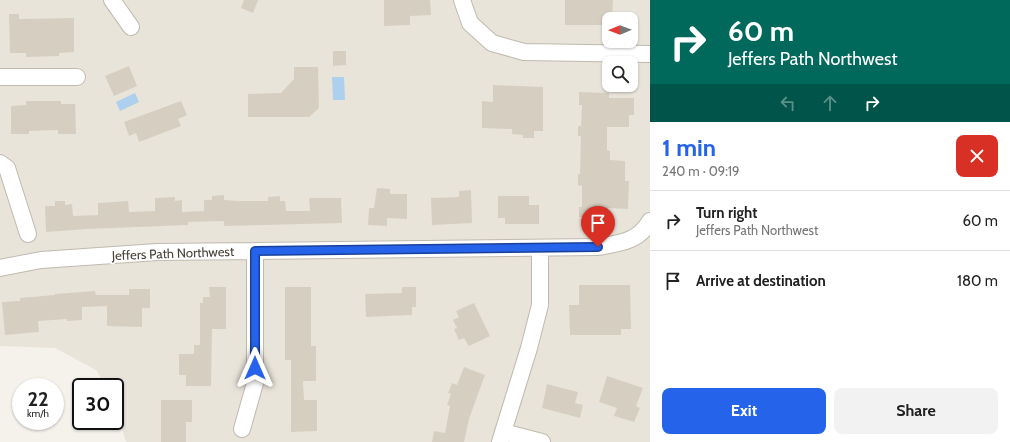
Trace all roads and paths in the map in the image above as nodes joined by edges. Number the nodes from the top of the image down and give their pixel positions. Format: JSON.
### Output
{"nodes":[{"id":1,"x":112,"y":0,"type":"edge"},
{"id":2,"x":462,"y":0,"type":"edge"},
{"id":3,"x":131,"y":27,"type":"dead end"},
{"id":4,"x":650,"y":54,"type":"edge"},
{"id":5,"x":0,"y":77,"type":"edge"},
{"id":6,"x":77,"y":77,"type":"dead end"},
{"id":7,"x":0,"y":163,"type":"edge"},
{"id":8,"x":650,"y":221,"type":"edge"},
{"id":9,"x":28,"y":234,"type":"dead end"},
{"id":10,"x":540,"y":248,"type":"junction"},
{"id":11,"x":255,"y":251,"type":"junction"},
{"id":12,"x":0,"y":268,"type":"edge"},
{"id":13,"x":242,"y":429,"type":"dead end"},
{"id":14,"x":501,"y":437,"type":"edge"},
{"id":15,"x":542,"y":442,"type":"edge"}],
"edges":[{"from":1,"to":3,"type":"street"},
{"from":2,"to":4,"type":"street"},
{"from":5,"to":6,"type":"street"},
{"from":7,"to":9,"type":"street"},
{"from":8,"to":10,"type":"street","name":"Jeffers Path Northwest"},
{"from":10,"to":11,"type":"street","name":"Jeffers Path Northwest"},
{"from":10,"to":14,"type":"street"},
{"from":11,"to":12,"type":"street","name":"Jeffers Path Northwest"},
{"from":11,"to":13,"type":"street"},
{"from":14,"to":15,"type":"street"}]}
